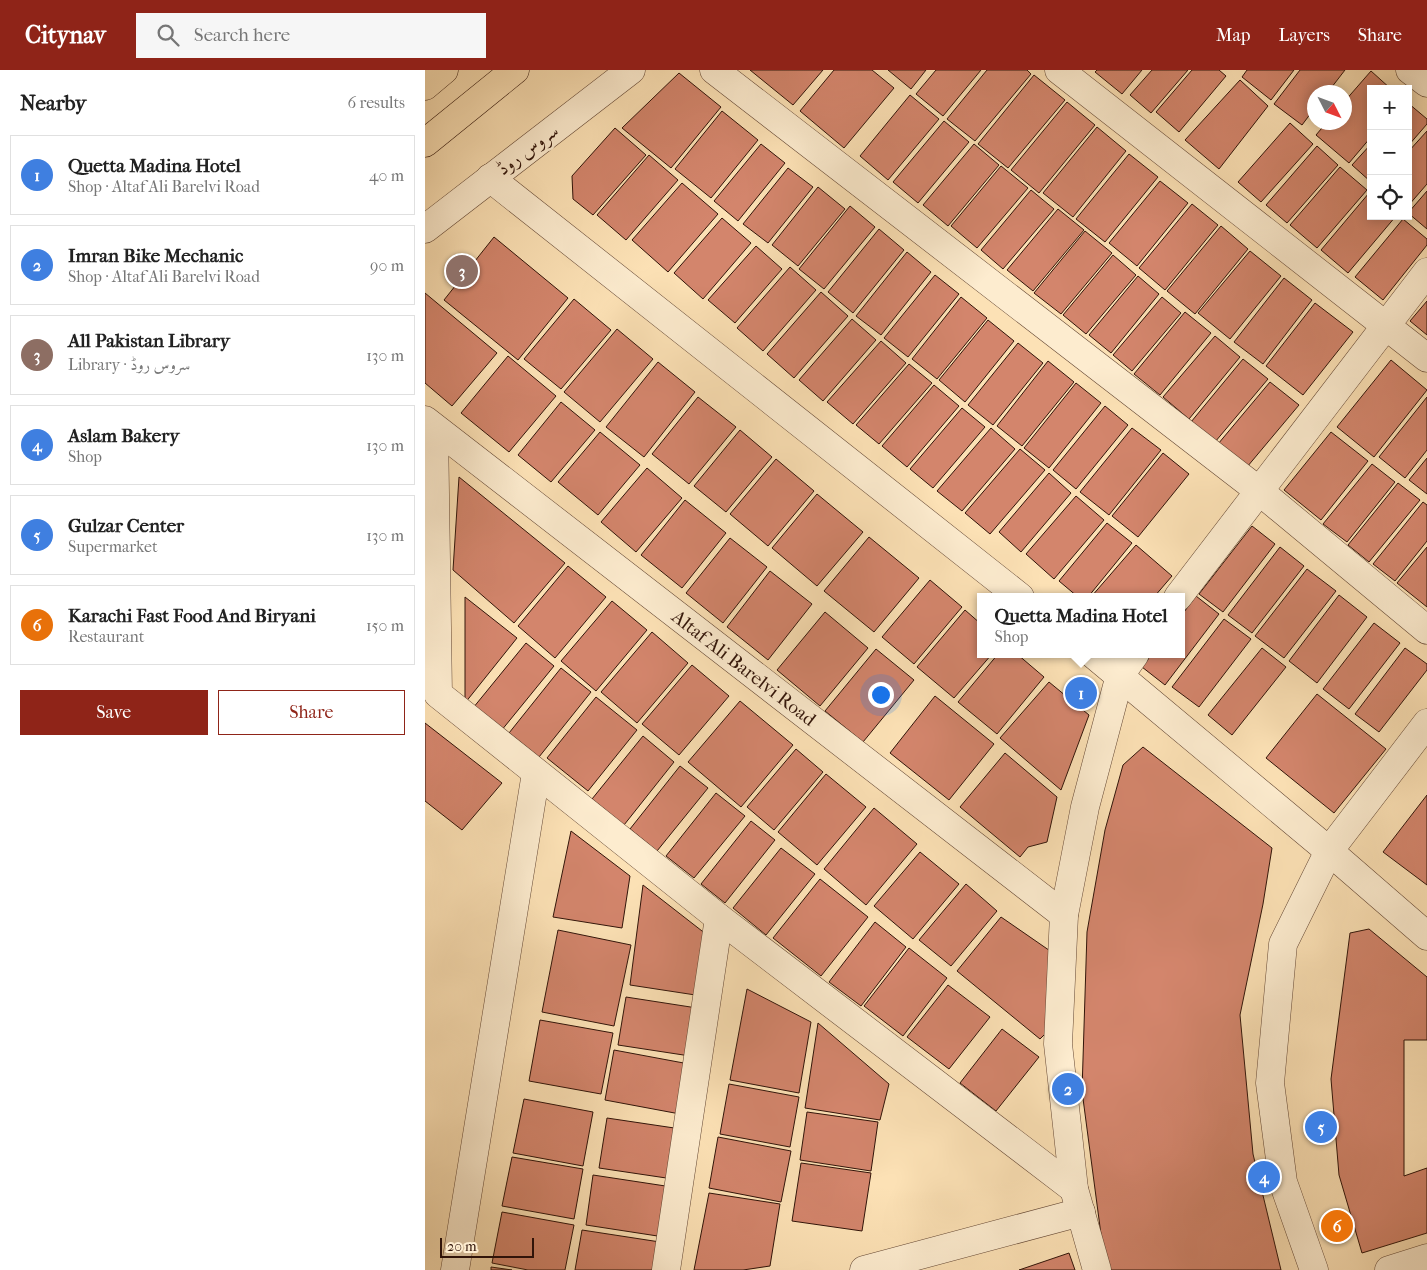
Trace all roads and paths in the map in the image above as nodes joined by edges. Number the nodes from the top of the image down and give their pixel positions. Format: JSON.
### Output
{"nodes":[{"id":1,"x":444,"y":70,"type":"edge"},
{"id":2,"x":515,"y":70,"type":"edge"},
{"id":3,"x":631,"y":70,"type":"edge"},
{"id":4,"x":713,"y":70,"type":"edge"},
{"id":5,"x":1059,"y":70,"type":"edge"},
{"id":6,"x":1410,"y":70,"type":"edge"},
{"id":7,"x":1427,"y":83,"type":"edge"},
{"id":8,"x":425,"y":86,"type":"edge"},
{"id":9,"x":425,"y":144,"type":"edge"},
{"id":10,"x":490,"y":178,"type":"junction"},
{"id":11,"x":425,"y":230,"type":"edge"},
{"id":12,"x":1427,"y":272,"type":"edge"},
{"id":13,"x":1386,"y":325,"type":"junction"},
{"id":14,"x":1427,"y":358,"type":"edge"},
{"id":15,"x":430,"y":424,"type":"edge"},
{"id":16,"x":1258,"y":490,"type":"junction"},
{"id":17,"x":1015,"y":593,"type":"edge"},
{"id":18,"x":1181,"y":593,"type":"edge"},
{"id":19,"x":1427,"y":630,"type":"edge"},
{"id":20,"x":1105,"y":658,"type":"edge"},
{"id":21,"x":1127,"y":665,"type":"edge"},
{"id":22,"x":1427,"y":723,"type":"edge"},
{"id":23,"x":536,"y":773,"type":"junction"},
{"id":24,"x":1329,"y":851,"type":"junction"},
{"id":25,"x":1064,"y":915,"type":"junction"},
{"id":26,"x":719,"y":918,"type":"junction"},
{"id":27,"x":1427,"y":936,"type":"edge"},
{"id":28,"x":1077,"y":1200,"type":"junction"},
{"id":29,"x":1427,"y":1258,"type":"edge"},
{"id":30,"x":455,"y":1270,"type":"edge"},
{"id":31,"x":667,"y":1270,"type":"edge"},
{"id":32,"x":864,"y":1270,"type":"edge"},
{"id":33,"x":1097,"y":1270,"type":"edge"},
{"id":34,"x":1314,"y":1270,"type":"edge"},
{"id":35,"x":1389,"y":1270,"type":"edge"}],
"edges":[{"from":1,"to":8,"type":"main road"},
{"from":2,"to":9,"type":"main road"},
{"from":3,"to":10,"type":"street","name":"سروس روڈ"},
{"from":4,"to":16,"type":"street"},
{"from":5,"to":13,"type":"street"},
{"from":6,"to":7,"type":"street"},
{"from":10,"to":11,"type":"street","name":"سروس روڈ"},
{"from":10,"to":17,"type":"street"},
{"from":12,"to":13,"type":"street"},
{"from":13,"to":14,"type":"street"},
{"from":13,"to":16,"type":"street"},
{"from":15,"to":23,"type":"street"},
{"from":15,"to":25,"type":"street","name":"Altaf Ali Barelvi Road"},
{"from":16,"to":18,"type":"street"},
{"from":16,"to":19,"type":"street"},
{"from":20,"to":21,"type":"street"},
{"from":21,"to":24,"type":"street"},
{"from":21,"to":25,"type":"street"},
{"from":22,"to":24,"type":"street"},
{"from":23,"to":26,"type":"street"},
{"from":23,"to":30,"type":"street"},
{"from":24,"to":27,"type":"street"},
{"from":24,"to":34,"type":"street"},
{"from":25,"to":28,"type":"street"},
{"from":26,"to":28,"type":"street"},
{"from":26,"to":31,"type":"street"},
{"from":28,"to":32,"type":"street"},
{"from":28,"to":33,"type":"street"},
{"from":29,"to":35,"type":"street"}]}
